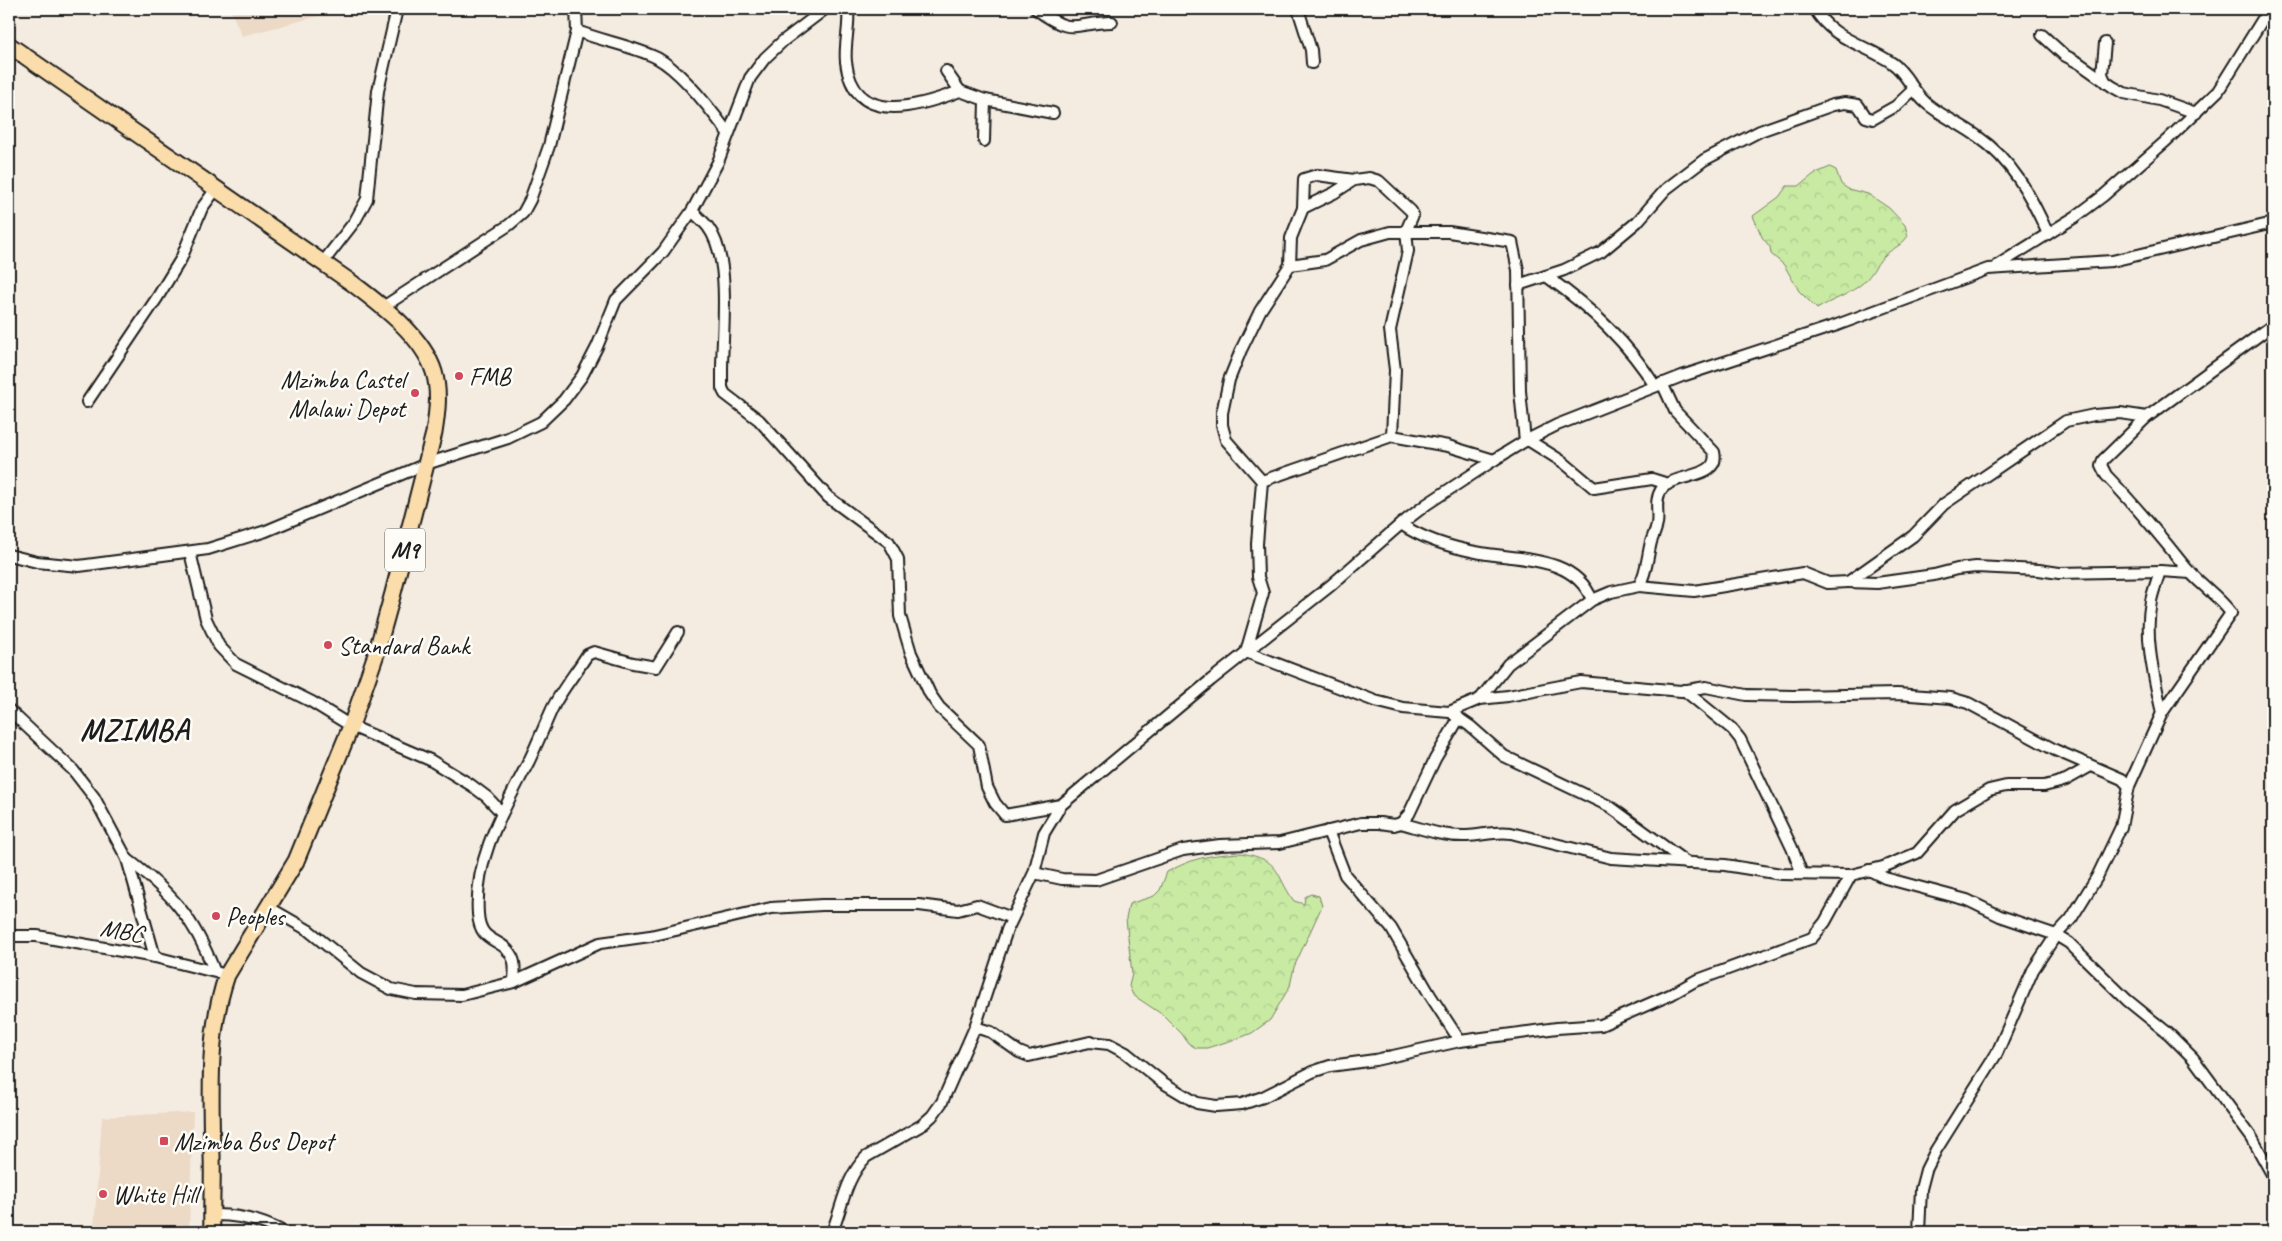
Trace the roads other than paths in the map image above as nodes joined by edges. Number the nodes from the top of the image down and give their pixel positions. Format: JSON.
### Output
{"nodes":[{"id":1,"x":397,"y":9,"type":"edge"},
{"id":2,"x":576,"y":9,"type":"edge"},
{"id":3,"x":825,"y":9,"type":"edge"},
{"id":4,"x":848,"y":9,"type":"edge"},
{"id":5,"x":1036,"y":9,"type":"edge"},
{"id":6,"x":1298,"y":9,"type":"edge"},
{"id":7,"x":1815,"y":9,"type":"edge"},
{"id":8,"x":2269,"y":9,"type":"edge"},
{"id":9,"x":1112,"y":22,"type":"dead end"},
{"id":10,"x":577,"y":31,"type":"junction"},
{"id":11,"x":2042,"y":35,"type":"dead end"},
{"id":12,"x":2105,"y":43,"type":"dead end"},
{"id":13,"x":9,"y":44,"type":"edge"},
{"id":14,"x":1312,"y":63,"type":"dead end"},
{"id":15,"x":946,"y":71,"type":"dead end"},
{"id":16,"x":2107,"y":84,"type":"junction"},
{"id":17,"x":1913,"y":90,"type":"junction"},
{"id":18,"x":960,"y":91,"type":"junction"},
{"id":19,"x":985,"y":100,"type":"junction"},
{"id":20,"x":1053,"y":112,"type":"dead end"},
{"id":21,"x":2196,"y":113,"type":"junction"},
{"id":22,"x":728,"y":133,"type":"junction"},
{"id":23,"x":984,"y":141,"type":"dead end"},
{"id":24,"x":1354,"y":180,"type":"junction"},
{"id":25,"x":216,"y":189,"type":"junction"},
{"id":26,"x":1303,"y":208,"type":"junction"},
{"id":27,"x":692,"y":211,"type":"junction"},
{"id":28,"x":2273,"y":223,"type":"edge"},
{"id":29,"x":1406,"y":231,"type":"junction"},
{"id":30,"x":2048,"y":234,"type":"junction"},
{"id":31,"x":324,"y":261,"type":"junction"},
{"id":32,"x":1290,"y":265,"type":"junction"},
{"id":33,"x":1988,"y":269,"type":"junction"},
{"id":34,"x":1546,"y":276,"type":"junction"},
{"id":35,"x":1518,"y":285,"type":"junction"},
{"id":36,"x":383,"y":307,"type":"junction"},
{"id":37,"x":2273,"y":325,"type":"edge"},
{"id":38,"x":1658,"y":384,"type":"junction"},
{"id":39,"x":87,"y":402,"type":"dead end"},
{"id":40,"x":2147,"y":418,"type":"junction"},
{"id":41,"x":1392,"y":436,"type":"junction"},
{"id":42,"x":1526,"y":440,"type":"junction"},
{"id":43,"x":1494,"y":460,"type":"junction"},
{"id":44,"x":426,"y":464,"type":"junction"},
{"id":45,"x":1262,"y":481,"type":"junction"},
{"id":46,"x":1668,"y":484,"type":"junction"},
{"id":47,"x":1401,"y":524,"type":"junction"},
{"id":48,"x":190,"y":552,"type":"junction"},
{"id":49,"x":9,"y":555,"type":"edge"},
{"id":50,"x":2160,"y":571,"type":"junction"},
{"id":51,"x":2191,"y":573,"type":"junction"},
{"id":52,"x":1848,"y":582,"type":"junction"},
{"id":53,"x":1639,"y":586,"type":"junction"},
{"id":54,"x":1592,"y":600,"type":"junction"},
{"id":55,"x":678,"y":632,"type":"dead end"},
{"id":56,"x":1246,"y":652,"type":"junction"},
{"id":57,"x":1684,"y":690,"type":"junction"},
{"id":58,"x":1480,"y":699,"type":"junction"},
{"id":59,"x":9,"y":710,"type":"edge"},
{"id":60,"x":1449,"y":712,"type":"junction"},
{"id":61,"x":2162,"y":713,"type":"junction"},
{"id":62,"x":1459,"y":718,"type":"junction"},
{"id":63,"x":351,"y":726,"type":"junction"},
{"id":64,"x":2089,"y":767,"type":"junction"},
{"id":65,"x":2129,"y":786,"type":"junction"},
{"id":66,"x":1061,"y":805,"type":"junction"},
{"id":67,"x":501,"y":812,"type":"junction"},
{"id":68,"x":1401,"y":823,"type":"junction"},
{"id":69,"x":1328,"y":831,"type":"junction"},
{"id":70,"x":127,"y":859,"type":"junction"},
{"id":71,"x":1688,"y":864,"type":"junction"},
{"id":72,"x":1869,"y":870,"type":"junction"},
{"id":73,"x":1034,"y":873,"type":"junction"},
{"id":74,"x":1802,"y":874,"type":"junction"},
{"id":75,"x":1851,"y":875,"type":"junction"},
{"id":76,"x":268,"y":907,"type":"junction"},
{"id":77,"x":1012,"y":918,"type":"junction"},
{"id":78,"x":2056,"y":935,"type":"junction"},
{"id":79,"x":9,"y":936,"type":"edge"},
{"id":80,"x":154,"y":957,"type":"junction"},
{"id":81,"x":221,"y":972,"type":"junction"},
{"id":82,"x":514,"y":982,"type":"junction"},
{"id":83,"x":975,"y":1027,"type":"junction"},
{"id":84,"x":1460,"y":1041,"type":"junction"},
{"id":85,"x":2273,"y":1176,"type":"edge"},
{"id":86,"x":212,"y":1215,"type":"junction"},
{"id":87,"x":212,"y":1232,"type":"edge"},
{"id":88,"x":284,"y":1232,"type":"edge"},
{"id":89,"x":832,"y":1232,"type":"edge"},
{"id":90,"x":1919,"y":1232,"type":"edge"}],
"edges":[{"from":1,"to":31,"type":"street"},
{"from":2,"to":10,"type":"street"},
{"from":3,"to":22,"type":"street"},
{"from":4,"to":18,"type":"street"},
{"from":5,"to":9,"type":"street"},
{"from":6,"to":14,"type":"street"},
{"from":7,"to":17,"type":"street"},
{"from":8,"to":21,"type":"street"},
{"from":10,"to":22,"type":"street"},
{"from":10,"to":36,"type":"street"},
{"from":11,"to":16,"type":"street"},
{"from":12,"to":16,"type":"street"},
{"from":13,"to":25,"type":"main road","number":"M9"},
{"from":15,"to":18,"type":"street"},
{"from":16,"to":21,"type":"street"},
{"from":17,"to":30,"type":"street"},
{"from":17,"to":34,"type":"street"},
{"from":18,"to":19,"type":"street"},
{"from":19,"to":20,"type":"street"},
{"from":19,"to":23,"type":"street"},
{"from":21,"to":30,"type":"street"},
{"from":22,"to":27,"type":"street"},
{"from":24,"to":26,"type":"street"},
{"from":24,"to":26,"type":"street"},
{"from":24,"to":29,"type":"street"},
{"from":25,"to":31,"type":"main road","number":"M9"},
{"from":25,"to":39,"type":"street"},
{"from":26,"to":32,"type":"street"},
{"from":27,"to":44,"type":"street"},
{"from":27,"to":66,"type":"street"},
{"from":28,"to":33,"type":"street"},
{"from":29,"to":32,"type":"street"},
{"from":29,"to":35,"type":"street"},
{"from":29,"to":41,"type":"street"},
{"from":30,"to":33,"type":"street"},
{"from":31,"to":36,"type":"main road","number":"M9"},
{"from":32,"to":45,"type":"street"},
{"from":33,"to":38,"type":"street"},
{"from":34,"to":35,"type":"street"},
{"from":34,"to":38,"type":"street"},
{"from":35,"to":42,"type":"street"},
{"from":36,"to":44,"type":"main road","number":"M9"},
{"from":37,"to":40,"type":"street"},
{"from":38,"to":42,"type":"street"},
{"from":38,"to":46,"type":"street"},
{"from":40,"to":51,"type":"street"},
{"from":40,"to":52,"type":"street"},
{"from":41,"to":43,"type":"street"},
{"from":41,"to":45,"type":"street"},
{"from":42,"to":43,"type":"street"},
{"from":42,"to":46,"type":"street"},
{"from":43,"to":47,"type":"street"},
{"from":44,"to":48,"type":"street"},
{"from":44,"to":63,"type":"main road","number":"M9"},
{"from":45,"to":56,"type":"street"},
{"from":46,"to":53,"type":"street"},
{"from":47,"to":54,"type":"street"},
{"from":47,"to":56,"type":"street"},
{"from":48,"to":49,"type":"street"},
{"from":48,"to":63,"type":"street"},
{"from":50,"to":51,"type":"street"},
{"from":50,"to":52,"type":"street"},
{"from":50,"to":61,"type":"street"},
{"from":51,"to":61,"type":"street"},
{"from":52,"to":53,"type":"street"},
{"from":53,"to":54,"type":"street"},
{"from":54,"to":58,"type":"street"},
{"from":55,"to":67,"type":"street"},
{"from":56,"to":60,"type":"street"},
{"from":56,"to":66,"type":"street"},
{"from":57,"to":58,"type":"street"},
{"from":57,"to":64,"type":"street"},
{"from":57,"to":74,"type":"street"},
{"from":58,"to":60,"type":"street"},
{"from":59,"to":70,"type":"street"},
{"from":60,"to":62,"type":"street"},
{"from":61,"to":65,"type":"street"},
{"from":62,"to":68,"type":"street"},
{"from":62,"to":71,"type":"street"},
{"from":63,"to":67,"type":"street"},
{"from":63,"to":76,"type":"main road","number":"M9"},
{"from":64,"to":65,"type":"street"},
{"from":64,"to":72,"type":"street"},
{"from":65,"to":78,"type":"street"},
{"from":66,"to":73,"type":"street"},
{"from":67,"to":82,"type":"street"},
{"from":68,"to":69,"type":"street"},
{"from":68,"to":71,"type":"street"},
{"from":69,"to":73,"type":"street"},
{"from":69,"to":84,"type":"street"},
{"from":70,"to":80,"type":"street"},
{"from":70,"to":81,"type":"street"},
{"from":71,"to":74,"type":"street"},
{"from":72,"to":75,"type":"street"},
{"from":72,"to":78,"type":"street"},
{"from":73,"to":77,"type":"street"},
{"from":74,"to":75,"type":"street"},
{"from":75,"to":84,"type":"street"},
{"from":76,"to":81,"type":"main road","number":"M9"},
{"from":76,"to":82,"type":"street"},
{"from":77,"to":82,"type":"street"},
{"from":77,"to":83,"type":"street"},
{"from":78,"to":85,"type":"street"},
{"from":78,"to":90,"type":"street"},
{"from":79,"to":80,"type":"street","name":"MBC"},
{"from":80,"to":81,"type":"street","name":"MBC"},
{"from":81,"to":86,"type":"main road","number":"M9"},
{"from":83,"to":84,"type":"street"},
{"from":83,"to":89,"type":"street"},
{"from":86,"to":87,"type":"main road","number":"M9"},
{"from":86,"to":88,"type":"street"}]}
